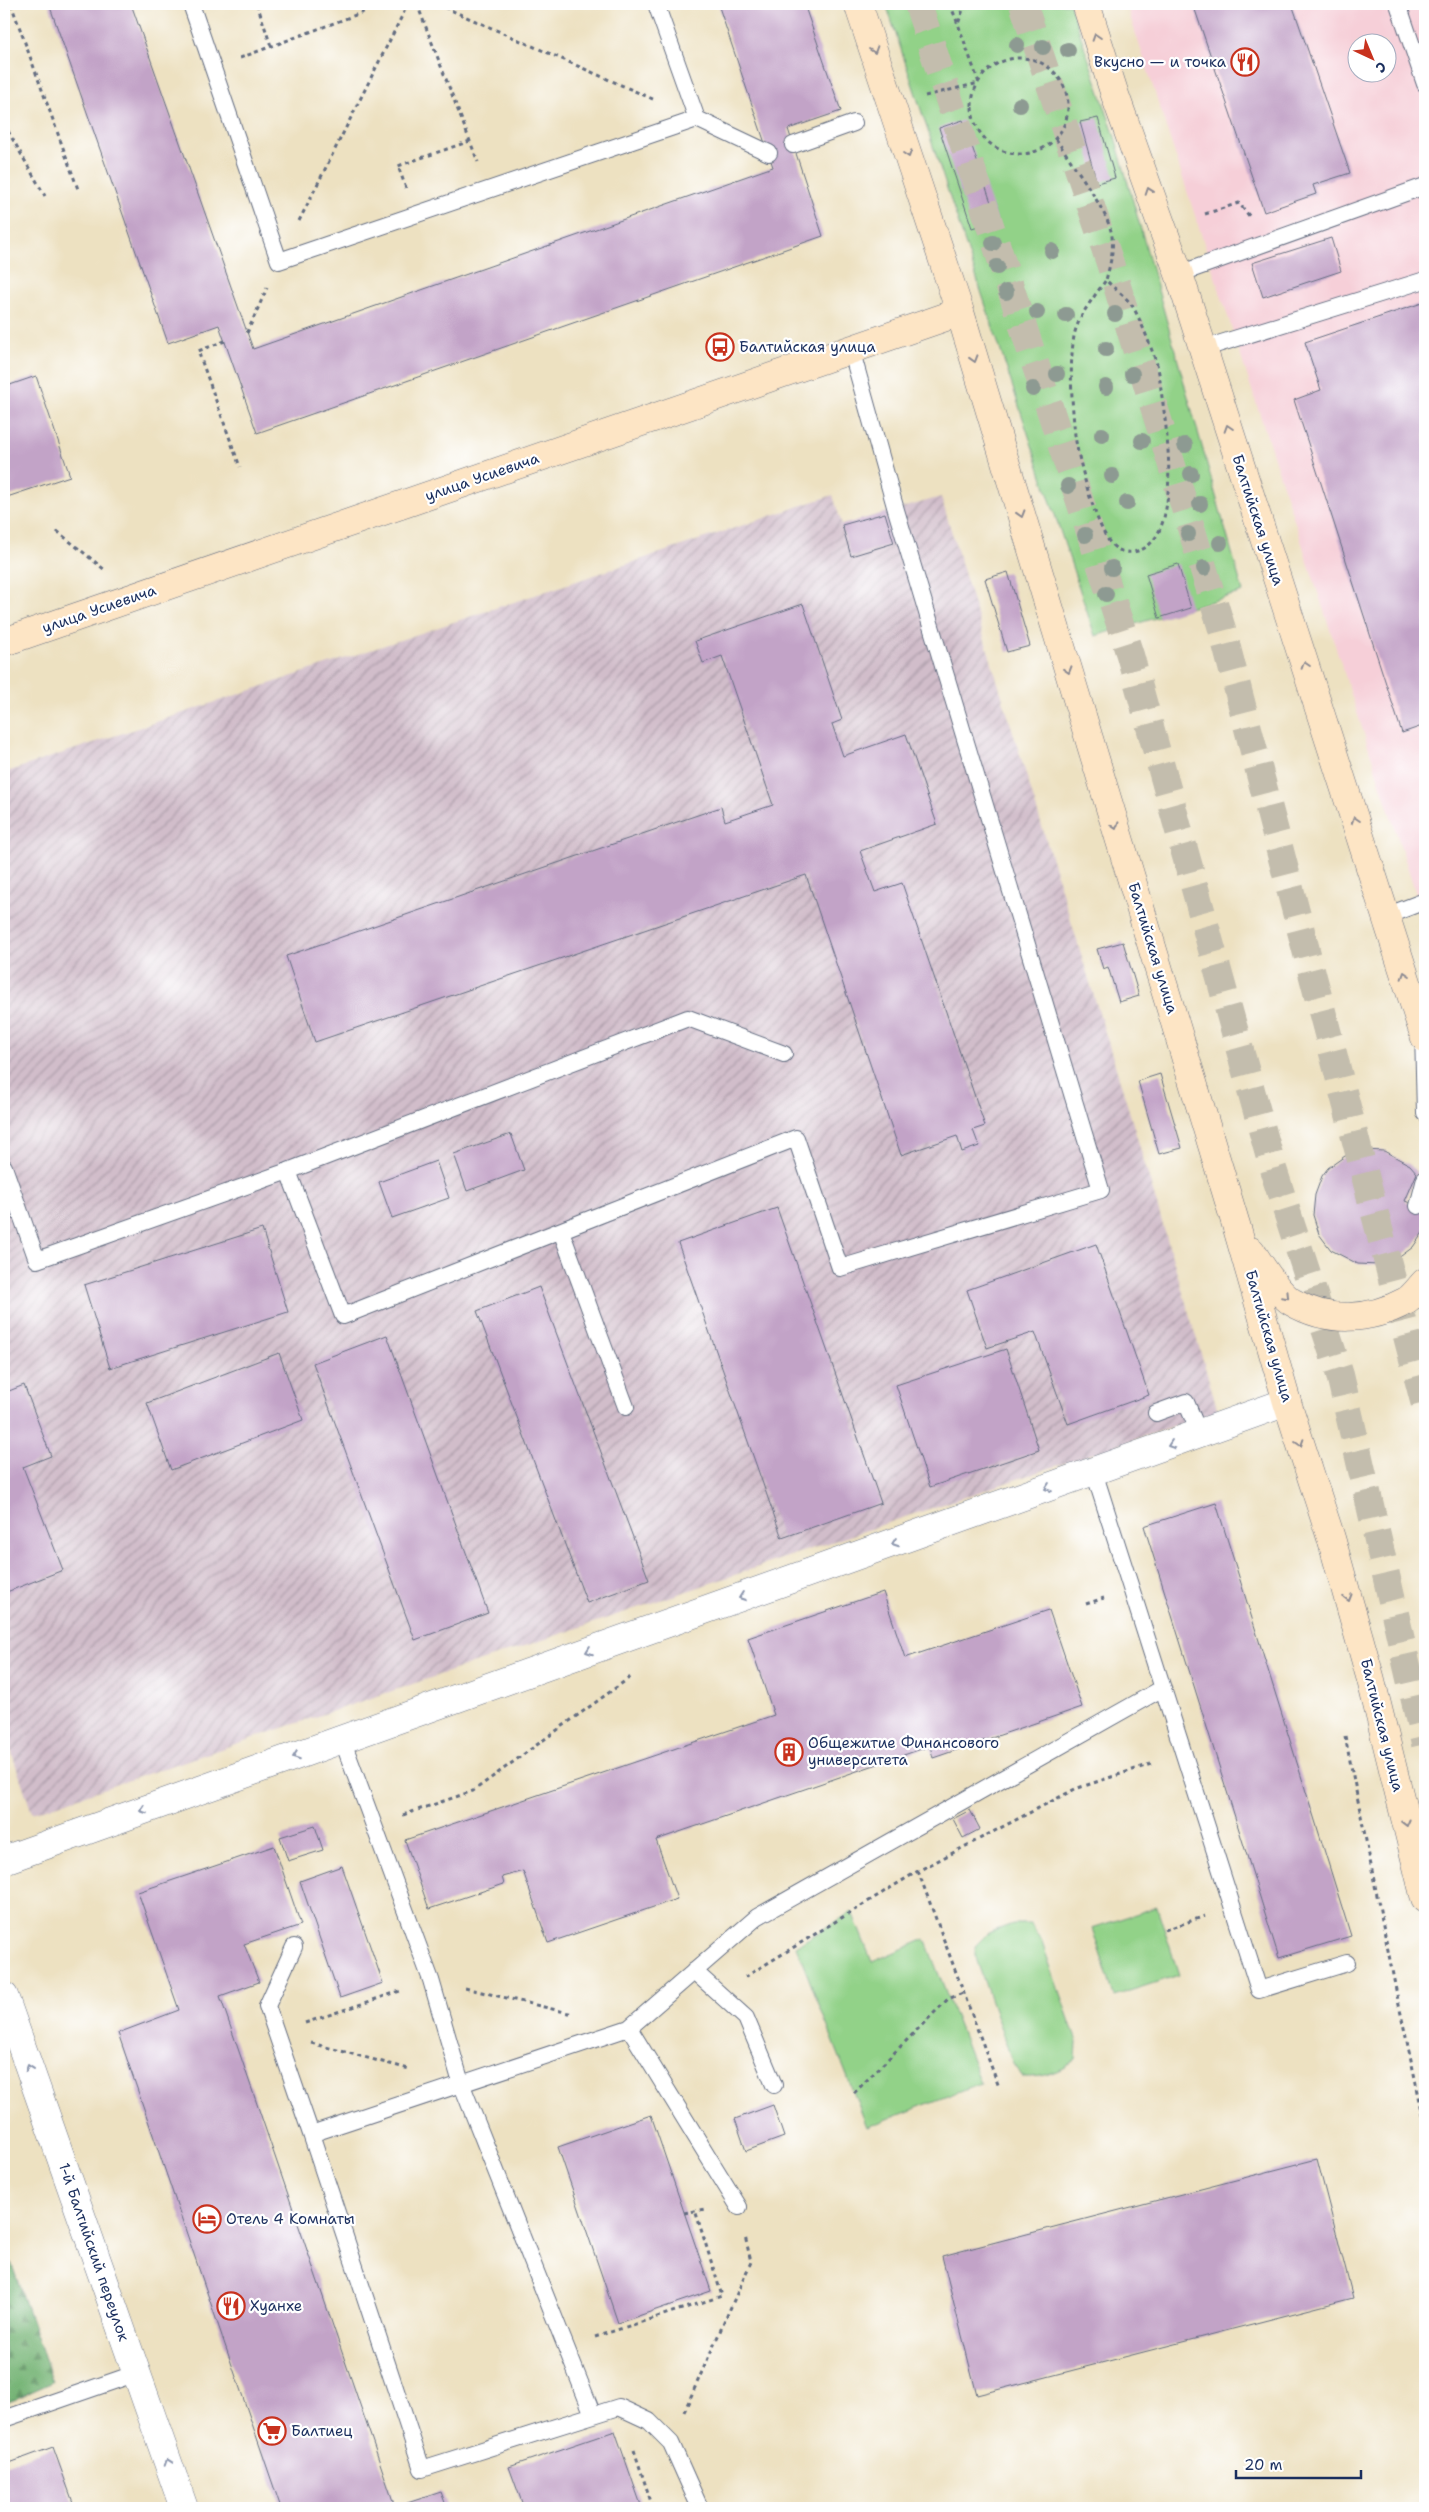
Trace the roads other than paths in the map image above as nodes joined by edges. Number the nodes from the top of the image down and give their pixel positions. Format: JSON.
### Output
{"nodes":[{"id":1,"x":191,"y":4,"type":"edge"},
{"id":2,"x":656,"y":4,"type":"edge"},
{"id":3,"x":858,"y":4,"type":"edge"},
{"id":4,"x":1086,"y":4,"type":"edge"},
{"id":5,"x":1398,"y":4,"type":"edge"},
{"id":6,"x":1425,"y":84,"type":"edge"},
{"id":7,"x":696,"y":119,"type":"junction"},
{"id":8,"x":854,"y":122,"type":"dead end"},
{"id":9,"x":793,"y":144,"type":"dead end"},
{"id":10,"x":769,"y":153,"type":"dead end"},
{"id":11,"x":1425,"y":186,"type":"edge"},
{"id":12,"x":1179,"y":274,"type":"junction"},
{"id":13,"x":1425,"y":280,"type":"edge"},
{"id":14,"x":960,"y":312,"type":"junction"},
{"id":15,"x":1202,"y":349,"type":"junction"},
{"id":16,"x":851,"y":350,"type":"junction"},
{"id":17,"x":4,"y":642,"type":"edge"},
{"id":18,"x":1425,"y":901,"type":"edge"},
{"id":19,"x":1386,"y":916,"type":"junction"},
{"id":20,"x":1424,"y":1035,"type":"edge"},
{"id":21,"x":784,"y":1054,"type":"dead end"},
{"id":22,"x":1425,"y":1114,"type":"edge"},
{"id":23,"x":4,"y":1167,"type":"edge"},
{"id":24,"x":288,"y":1171,"type":"junction"},
{"id":25,"x":1425,"y":1179,"type":"edge"},
{"id":26,"x":1418,"y":1206,"type":"dead end"},
{"id":27,"x":1237,"y":1228,"type":"junction"},
{"id":28,"x":561,"y":1230,"type":"junction"},
{"id":29,"x":1425,"y":1282,"type":"edge"},
{"id":30,"x":1288,"y":1402,"type":"junction"},
{"id":31,"x":626,"y":1407,"type":"dead end"},
{"id":32,"x":1156,"y":1414,"type":"dead end"},
{"id":33,"x":1200,"y":1435,"type":"junction"},
{"id":34,"x":1094,"y":1472,"type":"junction"},
{"id":35,"x":1163,"y":1688,"type":"junction"},
{"id":36,"x":342,"y":1739,"type":"junction"},
{"id":37,"x":4,"y":1860,"type":"edge"},
{"id":38,"x":1425,"y":1899,"type":"edge"},
{"id":39,"x":294,"y":1947,"type":"dead end"},
{"id":40,"x":1347,"y":1963,"type":"dead end"},
{"id":41,"x":694,"y":1972,"type":"junction"},
{"id":42,"x":4,"y":1996,"type":"edge"},
{"id":43,"x":630,"y":2028,"type":"junction"},
{"id":44,"x":461,"y":2083,"type":"junction"},
{"id":45,"x":774,"y":2085,"type":"dead end"},
{"id":46,"x":311,"y":2134,"type":"junction"},
{"id":47,"x":739,"y":2206,"type":"dead end"},
{"id":48,"x":137,"y":2373,"type":"junction"},
{"id":49,"x":593,"y":2415,"type":"junction"},
{"id":50,"x":4,"y":2419,"type":"edge"},
{"id":51,"x":184,"y":2508,"type":"edge"},
{"id":52,"x":700,"y":2508,"type":"edge"}],
"edges":[{"from":1,"to":7,"type":"lane"},
{"from":2,"to":7,"type":"lane"},
{"from":3,"to":14,"type":"street","name":"Балтийская улица","one_way":true},
{"from":12,"to":4,"type":"street","name":"Балтийская улица","one_way":true},
{"from":5,"to":6,"type":"lane"},
{"from":7,"to":10,"type":"lane"},
{"from":8,"to":9,"type":"lane"},
{"from":11,"to":12,"type":"lane"},
{"from":12,"to":15,"type":"street","name":"Балтийская улица"},
{"from":13,"to":15,"type":"lane"},
{"from":14,"to":16,"type":"street","name":"улица Усиевича"},
{"from":14,"to":27,"type":"street","name":"Балтийская улица","one_way":true},
{"from":19,"to":15,"type":"street","name":"Балтийская улица","one_way":true},
{"from":16,"to":17,"type":"street","name":"улица Усиевича"},
{"from":16,"to":28,"type":"lane"},
{"from":18,"to":19,"type":"lane"},
{"from":20,"to":19,"type":"street","name":"Балтийская улица","one_way":true},
{"from":20,"to":22,"type":"lane"},
{"from":21,"to":24,"type":"lane"},
{"from":23,"to":24,"type":"lane"},
{"from":24,"to":28,"type":"lane"},
{"from":25,"to":26,"type":"lane"},
{"from":27,"to":29,"type":"street","one_way":true},
{"from":27,"to":30,"type":"street","name":"Балтийская улица"},
{"from":28,"to":31,"type":"lane"},
{"from":30,"to":33,"type":"street"},
{"from":30,"to":38,"type":"street","name":"Балтийская улица","one_way":true},
{"from":32,"to":33,"type":"lane"},
{"from":33,"to":34,"type":"street","one_way":true},
{"from":34,"to":35,"type":"lane"},
{"from":34,"to":36,"type":"street","one_way":true},
{"from":35,"to":40,"type":"lane"},
{"from":35,"to":41,"type":"lane"},
{"from":36,"to":37,"type":"street","one_way":true},
{"from":36,"to":44,"type":"lane"},
{"from":39,"to":46,"type":"lane"},
{"from":41,"to":43,"type":"lane"},
{"from":41,"to":45,"type":"lane"},
{"from":48,"to":42,"type":"street","name":"1-й Балтийский переулок","one_way":true},
{"from":43,"to":44,"type":"lane"},
{"from":43,"to":47,"type":"lane"},
{"from":44,"to":46,"type":"lane"},
{"from":44,"to":49,"type":"lane"},
{"from":46,"to":49,"type":"lane"},
{"from":48,"to":50,"type":"lane"},
{"from":51,"to":48,"type":"street","name":"1-й Балтийский переулок","one_way":true},
{"from":49,"to":52,"type":"lane"}]}
